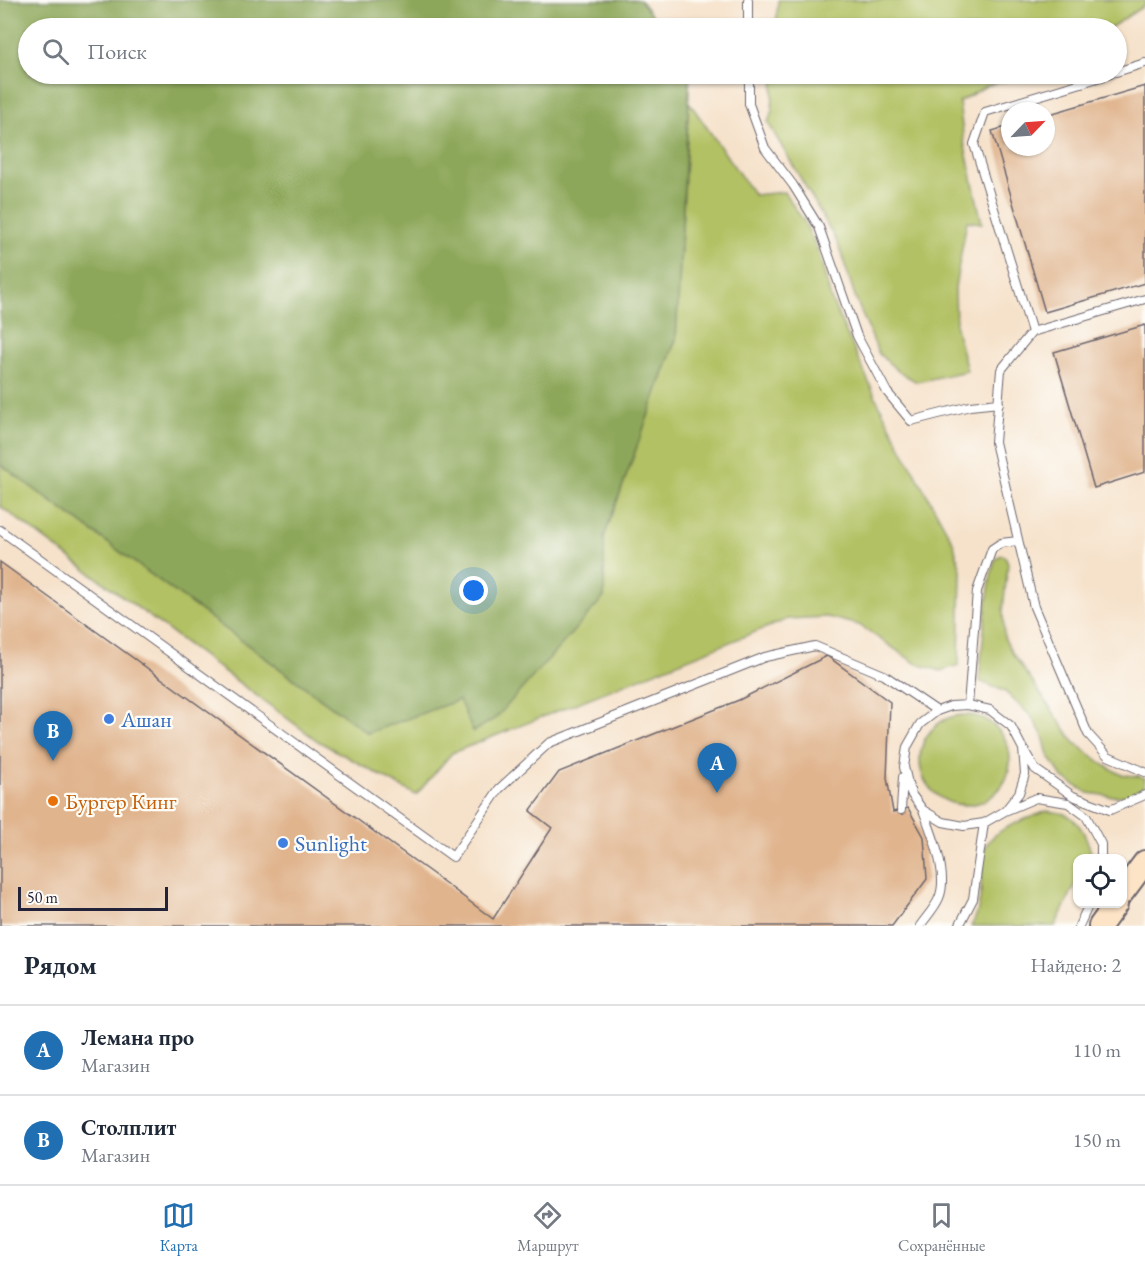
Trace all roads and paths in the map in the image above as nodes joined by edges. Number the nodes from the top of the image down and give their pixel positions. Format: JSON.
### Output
{"nodes":[{"id":1,"x":748,"y":0,"type":"edge"},
{"id":2,"x":748,"y":18,"type":"edge"},
{"id":3,"x":1145,"y":63,"type":"edge"},
{"id":4,"x":1127,"y":69,"type":"edge"},
{"id":5,"x":749,"y":84,"type":"edge"},
{"id":6,"x":1078,"y":84,"type":"edge"},
{"id":7,"x":1145,"y":299,"type":"edge"},
{"id":8,"x":1032,"y":332,"type":"junction"},
{"id":9,"x":999,"y":403,"type":"junction"},
{"id":10,"x":0,"y":530,"type":"edge"},
{"id":11,"x":1018,"y":541,"type":"junction"},
{"id":12,"x":969,"y":705,"type":"junction"},
{"id":13,"x":937,"y":711,"type":"junction"},
{"id":14,"x":1023,"y":748,"type":"junction"},
{"id":15,"x":904,"y":767,"type":"junction"},
{"id":16,"x":1145,"y":772,"type":"edge"},
{"id":17,"x":1145,"y":795,"type":"edge"},
{"id":18,"x":901,"y":810,"type":"dead end"},
{"id":19,"x":923,"y":810,"type":"junction"},
{"id":20,"x":1005,"y":811,"type":"junction"},
{"id":21,"x":984,"y":823,"type":"junction"},
{"id":22,"x":1101,"y":854,"type":"edge"},
{"id":23,"x":1145,"y":862,"type":"edge"},
{"id":24,"x":1127,"y":886,"type":"edge"},
{"id":25,"x":1087,"y":908,"type":"edge"},
{"id":26,"x":1113,"y":908,"type":"edge"},
{"id":27,"x":920,"y":926,"type":"edge"},
{"id":28,"x":959,"y":926,"type":"edge"},
{"id":29,"x":1079,"y":926,"type":"edge"},
{"id":30,"x":1100,"y":926,"type":"edge"}],
"edges":[{"from":1,"to":2,"type":"lane"},
{"from":3,"to":4,"type":"lane"},
{"from":5,"to":9,"type":"lane"},
{"from":6,"to":8,"type":"lane"},
{"from":7,"to":8,"type":"lane"},
{"from":8,"to":9,"type":"lane"},
{"from":9,"to":11,"type":"lane"},
{"from":10,"to":13,"type":"lane"},
{"from":11,"to":12,"type":"lane"},
{"from":11,"to":16,"type":"lane"},
{"from":12,"to":13,"type":"lane"},
{"from":12,"to":14,"type":"lane"},
{"from":13,"to":15,"type":"lane"},
{"from":14,"to":17,"type":"lane"},
{"from":14,"to":20,"type":"lane"},
{"from":15,"to":18,"type":"lane"},
{"from":15,"to":19,"type":"lane"},
{"from":19,"to":21,"type":"lane"},
{"from":19,"to":27,"type":"lane"},
{"from":20,"to":21,"type":"lane"},
{"from":20,"to":22,"type":"lane"},
{"from":21,"to":28,"type":"lane"},
{"from":23,"to":24,"type":"main road"},
{"from":25,"to":29,"type":"lane"},
{"from":26,"to":30,"type":"main road"}]}
